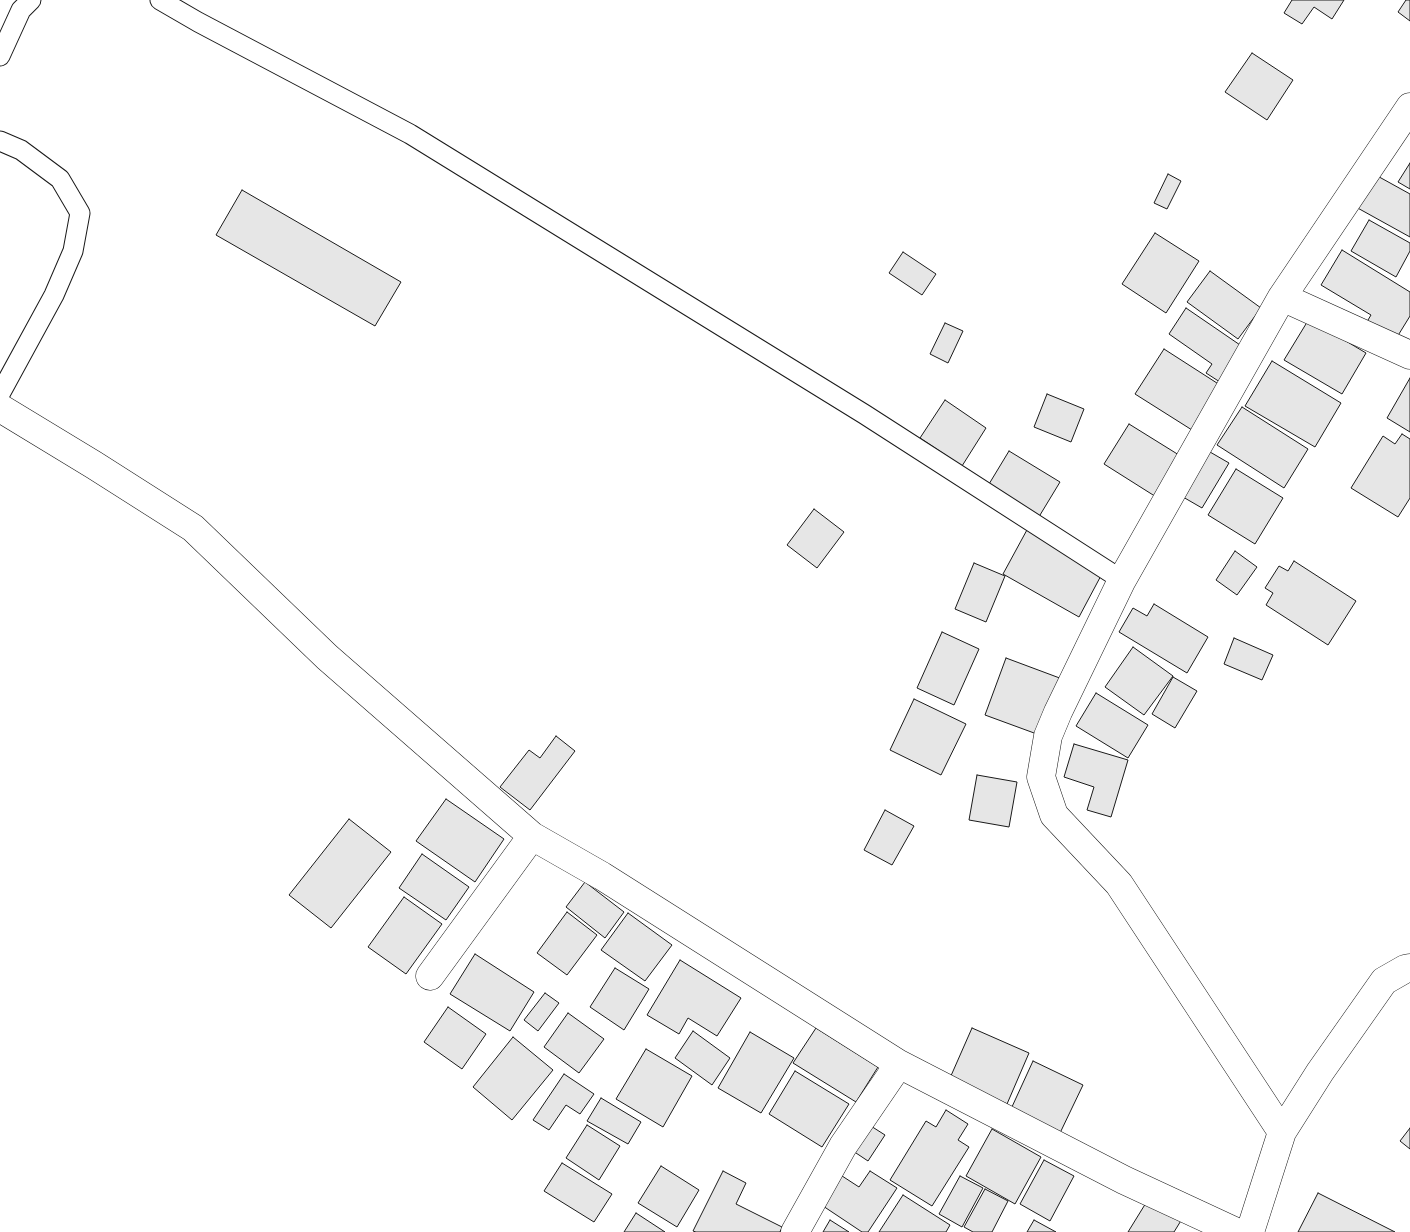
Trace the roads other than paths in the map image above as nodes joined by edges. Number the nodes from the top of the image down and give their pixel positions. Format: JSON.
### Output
{"nodes":[{"id":1,"x":31,"y":0,"type":"edge"},
{"id":2,"x":160,"y":0,"type":"edge"},
{"id":3,"x":0,"y":56,"type":"edge"},
{"id":4,"x":1410,"y":107,"type":"edge"},
{"id":5,"x":0,"y":141,"type":"edge"},
{"id":6,"x":1282,"y":297,"type":"junction"},
{"id":7,"x":1410,"y":355,"type":"edge"},
{"id":8,"x":0,"y":394,"type":"edge"},
{"id":9,"x":0,"y":408,"type":"edge"},
{"id":10,"x":1122,"y":580,"type":"junction"},
{"id":11,"x":532,"y":836,"type":"junction"},
{"id":12,"x":1410,"y":968,"type":"edge"},
{"id":13,"x":430,"y":976,"type":"dead end"},
{"id":14,"x":899,"y":1064,"type":"junction"},
{"id":15,"x":1282,"y":1132,"type":"junction"},
{"id":16,"x":795,"y":1232,"type":"edge"},
{"id":17,"x":1236,"y":1232,"type":"edge"},
{"id":18,"x":1250,"y":1232,"type":"edge"}],
"edges":[{"from":1,"to":3,"type":"lane"},
{"from":2,"to":10,"type":"lane"},
{"from":4,"to":6,"type":"street"},
{"from":5,"to":8,"type":"lane"},
{"from":6,"to":7,"type":"street"},
{"from":6,"to":10,"type":"street"},
{"from":9,"to":11,"type":"street"},
{"from":10,"to":15,"type":"street"},
{"from":11,"to":13,"type":"street"},
{"from":11,"to":14,"type":"street"},
{"from":12,"to":15,"type":"street"},
{"from":14,"to":16,"type":"street"},
{"from":14,"to":17,"type":"street"},
{"from":15,"to":18,"type":"street"}]}
